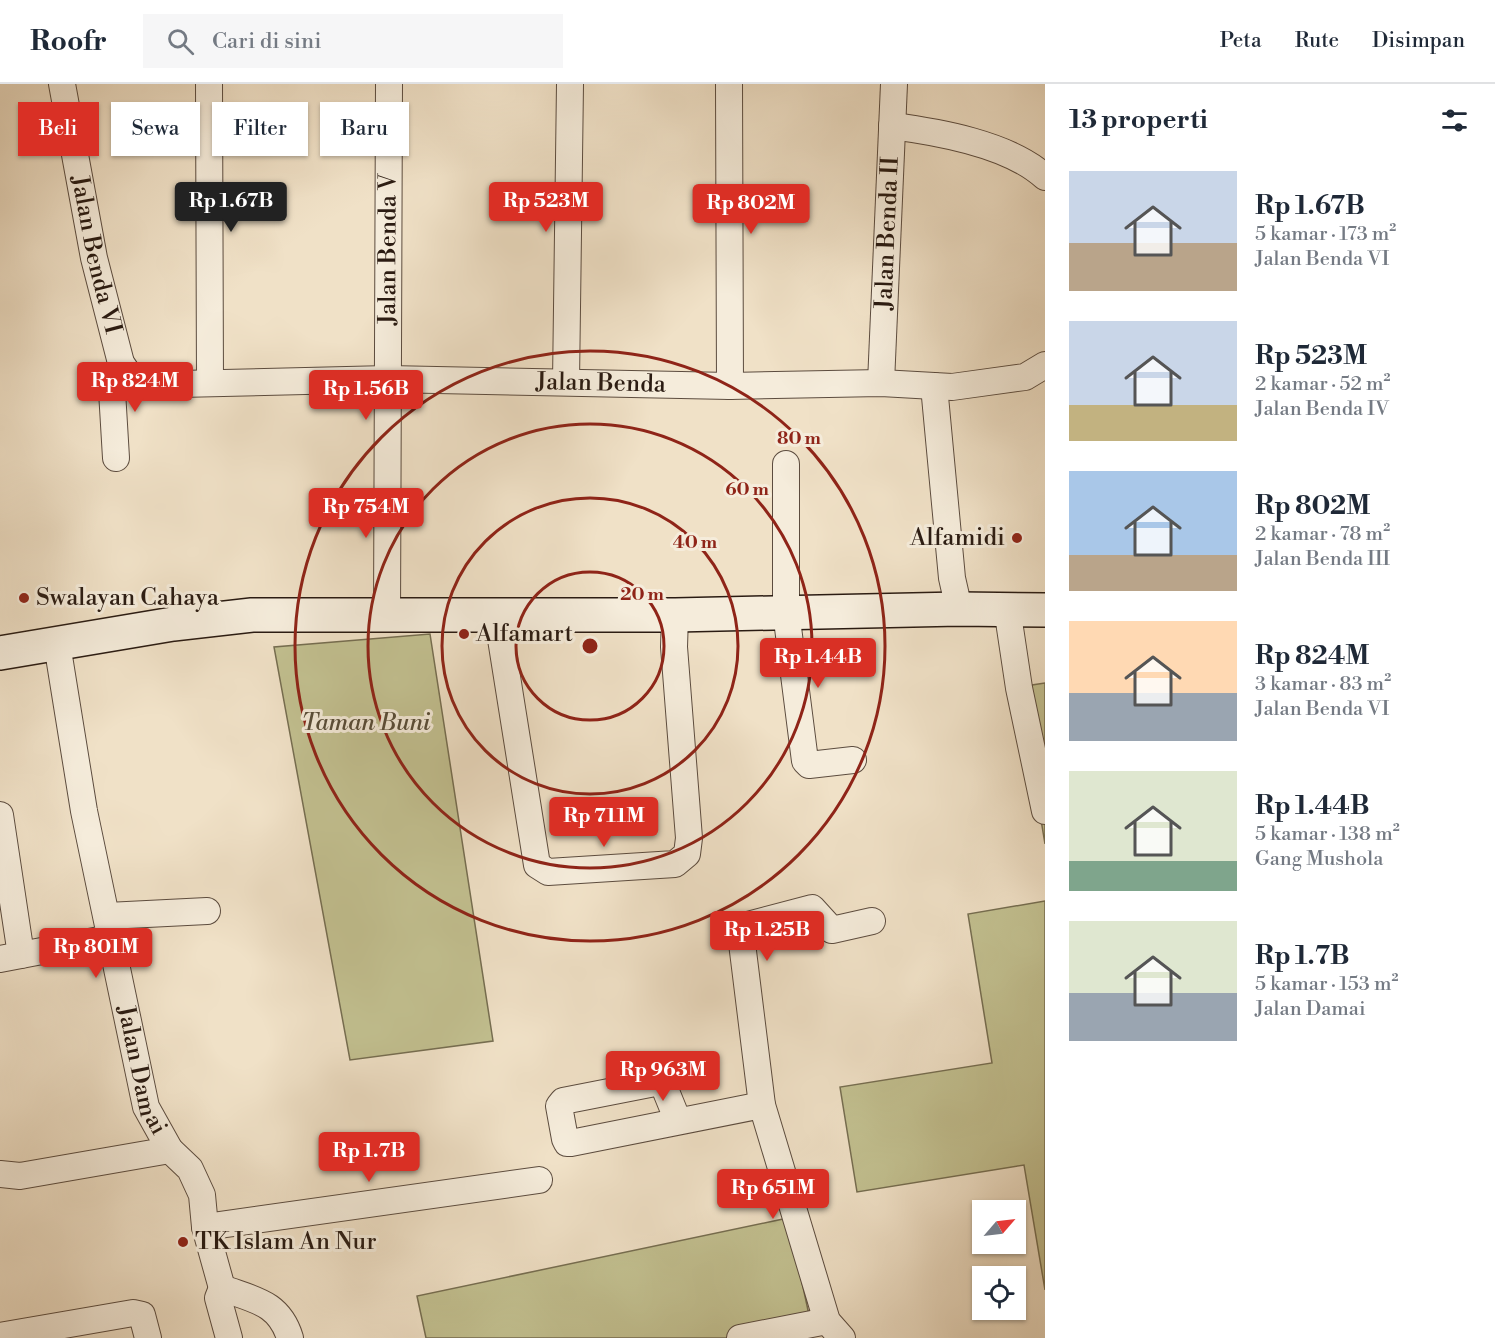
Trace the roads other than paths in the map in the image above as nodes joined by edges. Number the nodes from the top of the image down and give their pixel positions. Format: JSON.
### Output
{"nodes":[{"id":1,"x":62,"y":84,"type":"edge"},
{"id":2,"x":209,"y":84,"type":"edge"},
{"id":3,"x":388,"y":84,"type":"edge"},
{"id":4,"x":570,"y":84,"type":"edge"},
{"id":5,"x":729,"y":84,"type":"edge"},
{"id":6,"x":894,"y":84,"type":"edge"},
{"id":7,"x":892,"y":126,"type":"junction"},
{"id":8,"x":1045,"y":177,"type":"edge"},
{"id":9,"x":121,"y":363,"type":"junction"},
{"id":10,"x":1045,"y":366,"type":"edge"},
{"id":11,"x":388,"y":379,"type":"junction"},
{"id":12,"x":566,"y":382,"type":"junction"},
{"id":13,"x":210,"y":383,"type":"junction"},
{"id":14,"x":881,"y":383,"type":"junction"},
{"id":15,"x":730,"y":386,"type":"junction"},
{"id":16,"x":934,"y":386,"type":"junction"},
{"id":17,"x":116,"y":458,"type":"dead end"},
{"id":18,"x":786,"y":464,"type":"dead end"},
{"id":19,"x":1007,"y":608,"type":"junction"},
{"id":20,"x":959,"y":609,"type":"junction"},
{"id":21,"x":1045,"y":610,"type":"edge"},
{"id":22,"x":786,"y":612,"type":"junction"},
{"id":23,"x":496,"y":614,"type":"junction"},
{"id":24,"x":387,"y":615,"type":"junction"},
{"id":25,"x":675,"y":615,"type":"junction"},
{"id":26,"x":57,"y":644,"type":"junction"},
{"id":27,"x":0,"y":653,"type":"edge"},
{"id":28,"x":853,"y":760,"type":"dead end"},
{"id":29,"x":1045,"y":811,"type":"edge"},
{"id":30,"x":0,"y":815,"type":"edge"},
{"id":31,"x":207,"y":911,"type":"dead end"},
{"id":32,"x":872,"y":921,"type":"dead end"},
{"id":33,"x":108,"y":927,"type":"junction"},
{"id":34,"x":10,"y":957,"type":"edge"},
{"id":35,"x":762,"y":1105,"type":"junction"},
{"id":36,"x":678,"y":1121,"type":"dead end"},
{"id":37,"x":170,"y":1150,"type":"junction"},
{"id":38,"x":0,"y":1174,"type":"edge"},
{"id":39,"x":539,"y":1180,"type":"dead end"},
{"id":40,"x":205,"y":1227,"type":"junction"},
{"id":41,"x":222,"y":1288,"type":"junction"},
{"id":42,"x":835,"y":1330,"type":"edge"},
{"id":43,"x":0,"y":1336,"type":"edge"},
{"id":44,"x":148,"y":1338,"type":"edge"},
{"id":45,"x":229,"y":1338,"type":"edge"},
{"id":46,"x":290,"y":1338,"type":"edge"},
{"id":47,"x":740,"y":1338,"type":"edge"}],
"edges":[{"from":1,"to":9,"type":"street","name":"Jalan Benda VI"},
{"from":2,"to":13,"type":"street"},
{"from":3,"to":11,"type":"street","name":"Jalan Benda V"},
{"from":4,"to":12,"type":"street"},
{"from":5,"to":15,"type":"street"},
{"from":6,"to":7,"type":"street","name":"Jalan Benda II"},
{"from":7,"to":8,"type":"street"},
{"from":7,"to":14,"type":"street","name":"Jalan Benda II"},
{"from":9,"to":13,"type":"street","name":"Jalan Benda VI"},
{"from":9,"to":17,"type":"street"},
{"from":10,"to":16,"type":"street","name":"Jalan Benda"},
{"from":11,"to":12,"type":"street","name":"Jalan Benda"},
{"from":11,"to":13,"type":"street","name":"Jalan Benda VI"},
{"from":11,"to":24,"type":"street"},
{"from":12,"to":15,"type":"street","name":"Jalan Benda"},
{"from":14,"to":15,"type":"street","name":"Jalan Benda"},
{"from":14,"to":16,"type":"street","name":"Jalan Benda"},
{"from":16,"to":20,"type":"street"},
{"from":18,"to":22,"type":"street"},
{"from":19,"to":20,"type":"main road"},
{"from":19,"to":21,"type":"main road"},
{"from":19,"to":29,"type":"street"},
{"from":20,"to":22,"type":"main road"},
{"from":22,"to":25,"type":"main road"},
{"from":22,"to":28,"type":"street"},
{"from":23,"to":24,"type":"main road"},
{"from":23,"to":25,"type":"main road"},
{"from":23,"to":25,"type":"street"},
{"from":24,"to":26,"type":"main road"},
{"from":26,"to":27,"type":"main road"},
{"from":26,"to":33,"type":"street","name":"Jalan Damai"},
{"from":30,"to":34,"type":"street"},
{"from":31,"to":33,"type":"street"},
{"from":32,"to":35,"type":"street"},
{"from":33,"to":34,"type":"street"},
{"from":33,"to":37,"type":"street","name":"Jalan Damai"},
{"from":35,"to":36,"type":"street"},
{"from":35,"to":42,"type":"street"},
{"from":37,"to":38,"type":"street"},
{"from":37,"to":40,"type":"street","name":"Jalan Damai"},
{"from":39,"to":40,"type":"street"},
{"from":40,"to":41,"type":"street","name":"Jalan Damai"},
{"from":41,"to":45,"type":"street","name":"Jalan Damai"},
{"from":41,"to":46,"type":"street"},
{"from":42,"to":47,"type":"street"},
{"from":43,"to":44,"type":"street"}]}
